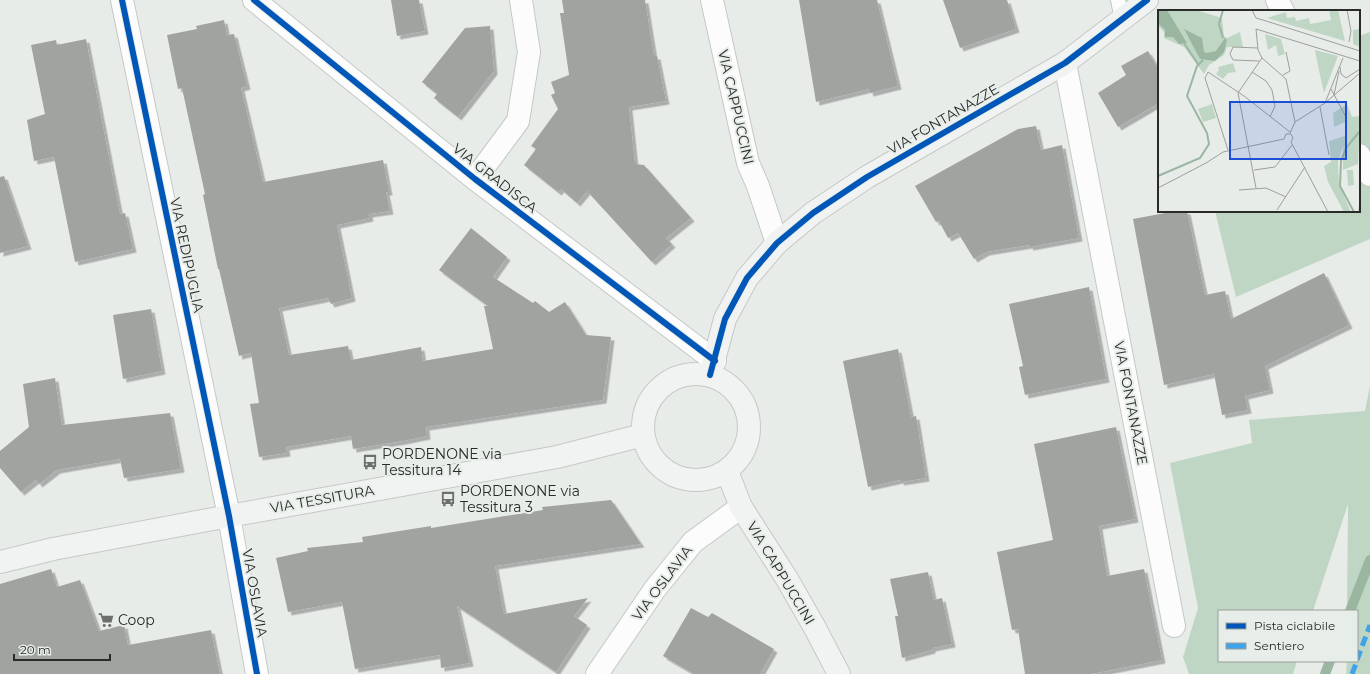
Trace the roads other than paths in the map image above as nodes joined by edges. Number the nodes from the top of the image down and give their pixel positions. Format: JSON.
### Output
{"nodes":[{"id":1,"x":122,"y":0,"type":"edge"},
{"id":2,"x":254,"y":0,"type":"edge"},
{"id":3,"x":521,"y":0,"type":"edge"},
{"id":4,"x":712,"y":0,"type":"edge"},
{"id":5,"x":1147,"y":0,"type":"edge"},
{"id":6,"x":1277,"y":0,"type":"edge"},
{"id":7,"x":1124,"y":6,"type":"edge"},
{"id":8,"x":1282,"y":10,"type":"edge"},
{"id":9,"x":1065,"y":63,"type":"junction"},
{"id":10,"x":1360,"y":157,"type":"edge"},
{"id":11,"x":1370,"y":175,"type":"edge"},
{"id":12,"x":475,"y":179,"type":"junction"},
{"id":13,"x":777,"y":243,"type":"junction"},
{"id":14,"x":712,"y":368,"type":"junction"},
{"id":15,"x":643,"y":435,"type":"junction"},
{"id":16,"x":727,"y":471,"type":"junction"},
{"id":17,"x":741,"y":507,"type":"junction"},
{"id":18,"x":229,"y":516,"type":"junction"},
{"id":19,"x":0,"y":562,"type":"edge"},
{"id":20,"x":1174,"y":626,"type":"dead end"},
{"id":21,"x":257,"y":674,"type":"edge"},
{"id":22,"x":597,"y":674,"type":"edge"},
{"id":23,"x":839,"y":674,"type":"edge"}],
"edges":[{"from":1,"to":18,"type":"street","name":"VIA REDIPUGLIA"},
{"from":2,"to":12,"type":"street","name":"VIA GRADISCA"},
{"from":3,"to":12,"type":"street"},
{"from":4,"to":13,"type":"street","name":"VIA CAPPUCCINI"},
{"from":5,"to":7,"type":"main road","name":"VIA FONTANAZZE"},
{"from":6,"to":8,"type":"street"},
{"from":7,"to":9,"type":"main road","name":"VIA FONTANAZZE"},
{"from":9,"to":13,"type":"main road","name":"VIA FONTANAZZE"},
{"from":9,"to":20,"type":"street","name":"VIA FONTANAZZE"},
{"from":10,"to":11,"type":"street"},
{"from":12,"to":14,"type":"street","name":"VIA GRADISCA"},
{"from":13,"to":14,"type":"main road"},
{"from":14,"to":15,"type":"main road"},
{"from":14,"to":16,"type":"main road"},
{"from":15,"to":16,"type":"main road"},
{"from":15,"to":18,"type":"main road","name":"VIA TESSITURA"},
{"from":16,"to":17,"type":"main road","name":"VIA CAPPUCCINI"},
{"from":17,"to":22,"type":"street","name":"VIA OSLAVIA"},
{"from":17,"to":23,"type":"main road","name":"VIA CAPPUCCINI"},
{"from":18,"to":19,"type":"main road","name":"VIA TESSITURA"},
{"from":18,"to":21,"type":"street","name":"VIA OSLAVIA"}]}
